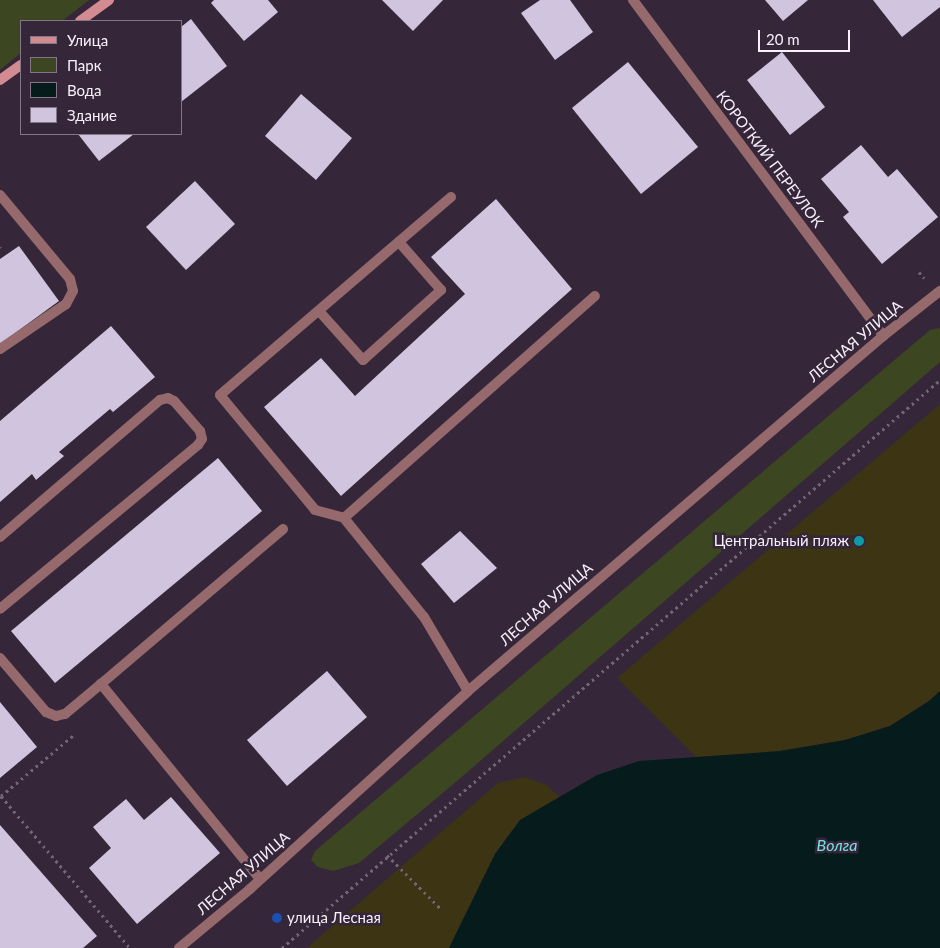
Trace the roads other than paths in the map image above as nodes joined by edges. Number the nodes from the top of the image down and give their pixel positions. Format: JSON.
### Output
{"nodes":[{"id":1,"x":108,"y":0,"type":"edge"},
{"id":2,"x":633,"y":0,"type":"edge"},
{"id":3,"x":81,"y":20,"type":"edge"},
{"id":4,"x":20,"y":66,"type":"edge"},
{"id":5,"x":0,"y":80,"type":"edge"},
{"id":6,"x":0,"y":195,"type":"edge"},
{"id":7,"x":451,"y":197,"type":"dead end"},
{"id":8,"x":399,"y":242,"type":"junction"},
{"id":9,"x":940,"y":291,"type":"edge"},
{"id":10,"x":595,"y":296,"type":"dead end"},
{"id":11,"x":319,"y":311,"type":"junction"},
{"id":12,"x":882,"y":336,"type":"junction"},
{"id":13,"x":0,"y":350,"type":"edge"},
{"id":14,"x":344,"y":518,"type":"junction"},
{"id":15,"x":283,"y":529,"type":"dead end"},
{"id":16,"x":0,"y":537,"type":"edge"},
{"id":17,"x":0,"y":609,"type":"edge"},
{"id":18,"x":0,"y":658,"type":"edge"},
{"id":19,"x":101,"y":684,"type":"junction"},
{"id":20,"x":468,"y":691,"type":"junction"},
{"id":21,"x":260,"y":878,"type":"junction"},
{"id":22,"x":179,"y":948,"type":"edge"}],
"edges":[{"from":1,"to":3,"type":"main road"},
{"from":2,"to":12,"type":"street","name":"КОРОТКИЙ ПЕРЕУЛОК"},
{"from":4,"to":5,"type":"main road"},
{"from":6,"to":13,"type":"street"},
{"from":7,"to":8,"type":"street"},
{"from":8,"to":11,"type":"street"},
{"from":8,"to":11,"type":"street"},
{"from":9,"to":12,"type":"street","name":"ЛЕСНАЯ УЛИЦА"},
{"from":10,"to":14,"type":"street"},
{"from":11,"to":14,"type":"street"},
{"from":12,"to":20,"type":"street","name":"ЛЕСНАЯ УЛИЦА"},
{"from":14,"to":20,"type":"street"},
{"from":15,"to":19,"type":"street"},
{"from":16,"to":17,"type":"street"},
{"from":18,"to":19,"type":"street"},
{"from":19,"to":21,"type":"street"},
{"from":20,"to":21,"type":"street","name":"ЛЕСНАЯ УЛИЦА"},
{"from":21,"to":22,"type":"street","name":"ЛЕСНАЯ УЛИЦА"}]}
